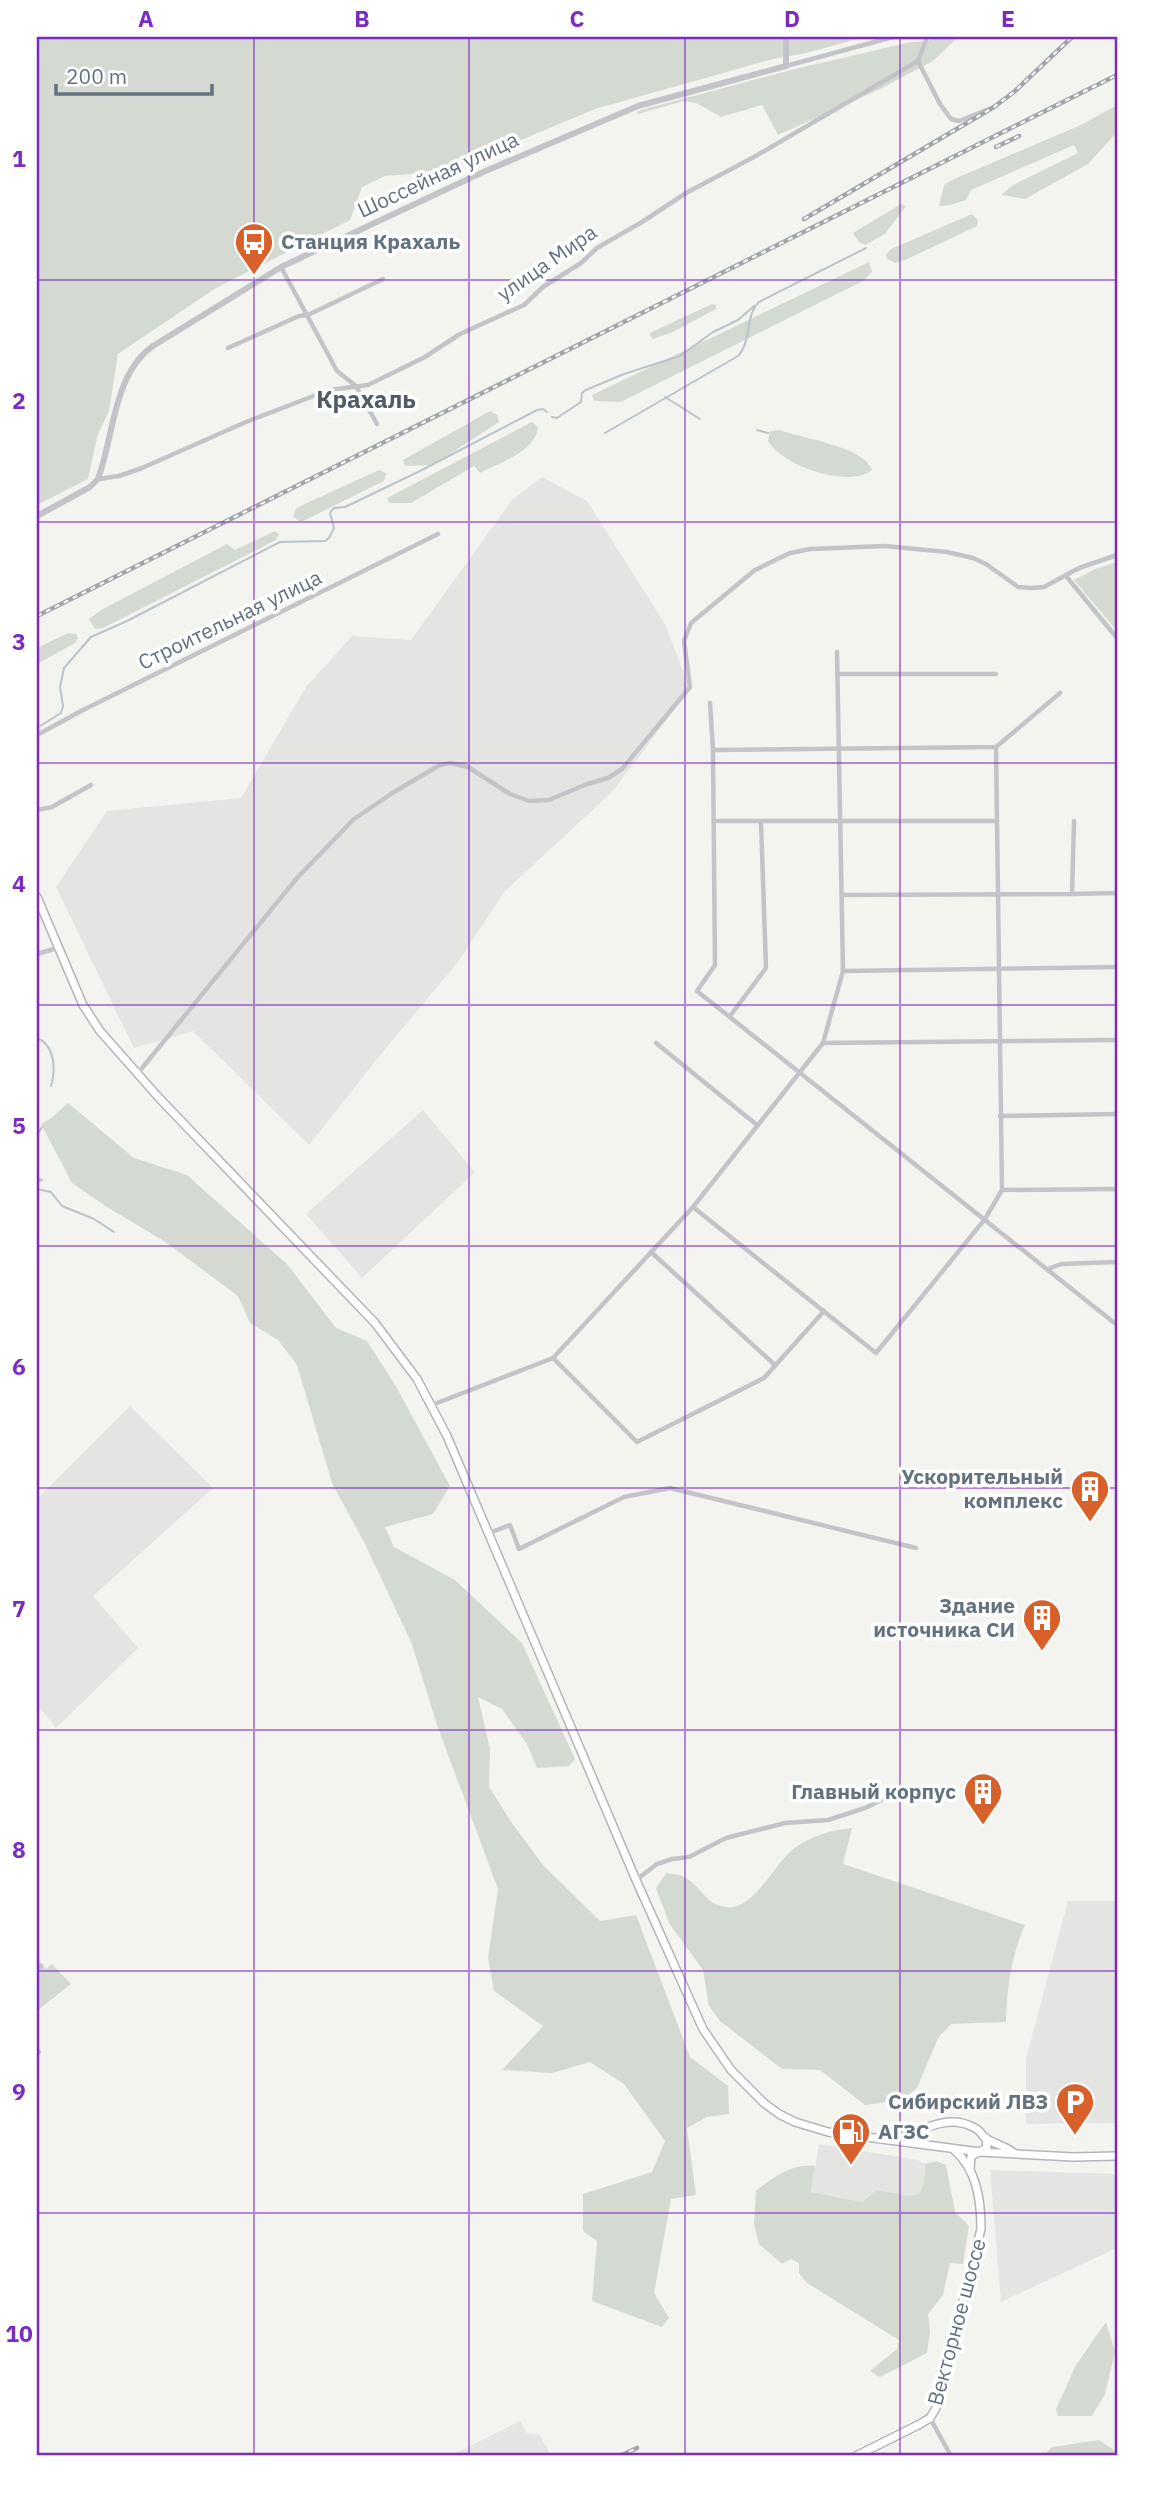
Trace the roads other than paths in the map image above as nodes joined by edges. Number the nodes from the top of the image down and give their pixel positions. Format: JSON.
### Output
{"nodes":[{"id":1,"x":786,"y":37,"type":"edge"},
{"id":2,"x":893,"y":37,"type":"edge"},
{"id":3,"x":927,"y":37,"type":"edge"},
{"id":4,"x":919,"y":61,"type":"junction"},
{"id":5,"x":786,"y":66,"type":"junction"},
{"id":6,"x":994,"y":107,"type":"dead end"},
{"id":7,"x":281,"y":267,"type":"junction"},
{"id":8,"x":383,"y":279,"type":"dead end"},
{"id":9,"x":308,"y":315,"type":"junction"},
{"id":10,"x":228,"y":348,"type":"dead end"},
{"id":11,"x":356,"y":386,"type":"junction"},
{"id":12,"x":377,"y":424,"type":"dead end"},
{"id":13,"x":98,"y":479,"type":"junction"},
{"id":14,"x":37,"y":516,"type":"edge"},
{"id":15,"x":438,"y":534,"type":"dead end"},
{"id":16,"x":1117,"y":555,"type":"edge"},
{"id":17,"x":1066,"y":576,"type":"junction"},
{"id":18,"x":1117,"y":638,"type":"edge"},
{"id":19,"x":837,"y":652,"type":"dead end"},
{"id":20,"x":838,"y":674,"type":"junction"},
{"id":21,"x":996,"y":674,"type":"dead end"},
{"id":22,"x":1060,"y":693,"type":"dead end"},
{"id":23,"x":710,"y":703,"type":"dead end"},
{"id":24,"x":37,"y":735,"type":"edge"},
{"id":25,"x":996,"y":747,"type":"junction"},
{"id":26,"x":839,"y":748,"type":"junction"},
{"id":27,"x":713,"y":750,"type":"junction"},
{"id":28,"x":91,"y":785,"type":"dead end"},
{"id":29,"x":37,"y":810,"type":"edge"},
{"id":30,"x":841,"y":820,"type":"junction"},
{"id":31,"x":714,"y":821,"type":"junction"},
{"id":32,"x":996,"y":821,"type":"junction"},
{"id":33,"x":1074,"y":821,"type":"dead end"},
{"id":34,"x":761,"y":822,"type":"junction"},
{"id":35,"x":1117,"y":893,"type":"edge"},
{"id":36,"x":1072,"y":894,"type":"junction"},
{"id":37,"x":842,"y":895,"type":"junction"},
{"id":38,"x":997,"y":895,"type":"junction"},
{"id":39,"x":37,"y":897,"type":"edge"},
{"id":40,"x":57,"y":948,"type":"junction"},
{"id":41,"x":37,"y":954,"type":"edge"},
{"id":42,"x":998,"y":967,"type":"junction"},
{"id":43,"x":1117,"y":967,"type":"edge"},
{"id":44,"x":843,"y":971,"type":"junction"},
{"id":45,"x":730,"y":1016,"type":"junction"},
{"id":46,"x":1117,"y":1040,"type":"edge"},
{"id":47,"x":998,"y":1042,"type":"junction"},
{"id":48,"x":656,"y":1043,"type":"dead end"},
{"id":49,"x":823,"y":1043,"type":"junction"},
{"id":50,"x":800,"y":1070,"type":"junction"},
{"id":51,"x":137,"y":1074,"type":"junction"},
{"id":52,"x":1117,"y":1114,"type":"edge"},
{"id":53,"x":1000,"y":1116,"type":"junction"},
{"id":54,"x":757,"y":1125,"type":"junction"},
{"id":55,"x":1117,"y":1189,"type":"edge"},
{"id":56,"x":1002,"y":1190,"type":"junction"},
{"id":57,"x":693,"y":1207,"type":"junction"},
{"id":58,"x":985,"y":1219,"type":"junction"},
{"id":59,"x":651,"y":1252,"type":"junction"},
{"id":60,"x":1117,"y":1262,"type":"edge"},
{"id":61,"x":1048,"y":1269,"type":"junction"},
{"id":62,"x":824,"y":1311,"type":"junction"},
{"id":63,"x":1117,"y":1325,"type":"edge"},
{"id":64,"x":553,"y":1358,"type":"junction"},
{"id":65,"x":775,"y":1365,"type":"junction"},
{"id":66,"x":432,"y":1405,"type":"junction"},
{"id":67,"x":488,"y":1533,"type":"junction"},
{"id":68,"x":916,"y":1548,"type":"dead end"},
{"id":69,"x":907,"y":1793,"type":"dead end"},
{"id":70,"x":636,"y":1880,"type":"junction"},
{"id":71,"x":918,"y":2133,"type":"junction"},
{"id":72,"x":986,"y":2138,"type":"junction"},
{"id":73,"x":891,"y":2140,"type":"junction"},
{"id":74,"x":923,"y":2145,"type":"junction"},
{"id":75,"x":954,"y":2149,"type":"junction"},
{"id":76,"x":980,"y":2152,"type":"junction"},
{"id":77,"x":1016,"y":2154,"type":"junction"},
{"id":78,"x":1117,"y":2156,"type":"edge"},
{"id":79,"x":971,"y":2169,"type":"junction"},
{"id":80,"x":930,"y":2418,"type":"junction"},
{"id":81,"x":856,"y":2456,"type":"edge"},
{"id":82,"x":951,"y":2456,"type":"edge"}],
"edges":[{"from":1,"to":5,"type":"street"},
{"from":2,"to":5,"type":"street"},
{"from":3,"to":4,"type":"street"},
{"from":4,"to":6,"type":"street"},
{"from":4,"to":11,"type":"street","name":"улица Мира"},
{"from":5,"to":7,"type":"street","name":"Шоссейная улица"},
{"from":7,"to":9,"type":"street"},
{"from":7,"to":13,"type":"street","name":"Шоссейная улица"},
{"from":8,"to":9,"type":"street"},
{"from":9,"to":10,"type":"street"},
{"from":9,"to":11,"type":"street"},
{"from":11,"to":12,"type":"street"},
{"from":11,"to":13,"type":"street","name":"улица Мира"},
{"from":13,"to":14,"type":"street","name":"Шоссейная улица"},
{"from":15,"to":24,"type":"street","name":"Строительная улица"},
{"from":16,"to":17,"type":"street"},
{"from":17,"to":18,"type":"street"},
{"from":17,"to":51,"type":"street"},
{"from":19,"to":20,"type":"street"},
{"from":20,"to":21,"type":"street"},
{"from":20,"to":26,"type":"street"},
{"from":22,"to":25,"type":"street"},
{"from":23,"to":27,"type":"street"},
{"from":25,"to":26,"type":"street"},
{"from":25,"to":32,"type":"street"},
{"from":26,"to":27,"type":"street"},
{"from":26,"to":30,"type":"street"},
{"from":27,"to":31,"type":"street"},
{"from":28,"to":29,"type":"street"},
{"from":30,"to":32,"type":"street"},
{"from":30,"to":34,"type":"street"},
{"from":30,"to":37,"type":"street"},
{"from":31,"to":34,"type":"street"},
{"from":31,"to":45,"type":"street"},
{"from":32,"to":38,"type":"street"},
{"from":33,"to":36,"type":"street"},
{"from":34,"to":45,"type":"street"},
{"from":35,"to":36,"type":"street"},
{"from":36,"to":38,"type":"street"},
{"from":37,"to":38,"type":"street"},
{"from":37,"to":44,"type":"street"},
{"from":38,"to":42,"type":"street"},
{"from":39,"to":40,"type":"main road"},
{"from":40,"to":41,"type":"street"},
{"from":40,"to":51,"type":"main road"},
{"from":42,"to":43,"type":"street"},
{"from":42,"to":44,"type":"street"},
{"from":42,"to":47,"type":"street"},
{"from":44,"to":49,"type":"street"},
{"from":45,"to":50,"type":"street"},
{"from":46,"to":47,"type":"street"},
{"from":47,"to":49,"type":"street"},
{"from":47,"to":53,"type":"street"},
{"from":48,"to":54,"type":"street"},
{"from":49,"to":50,"type":"street"},
{"from":50,"to":54,"type":"street"},
{"from":50,"to":58,"type":"street"},
{"from":51,"to":66,"type":"main road"},
{"from":52,"to":53,"type":"street"},
{"from":53,"to":56,"type":"street"},
{"from":54,"to":57,"type":"street"},
{"from":55,"to":56,"type":"street"},
{"from":56,"to":58,"type":"street"},
{"from":57,"to":59,"type":"street"},
{"from":57,"to":62,"type":"street"},
{"from":58,"to":61,"type":"street"},
{"from":58,"to":62,"type":"street"},
{"from":59,"to":64,"type":"street"},
{"from":59,"to":65,"type":"street"},
{"from":60,"to":61,"type":"street"},
{"from":61,"to":63,"type":"street"},
{"from":62,"to":65,"type":"street"},
{"from":64,"to":65,"type":"street"},
{"from":64,"to":66,"type":"street"},
{"from":66,"to":67,"type":"main road"},
{"from":67,"to":68,"type":"street"},
{"from":67,"to":70,"type":"main road"},
{"from":69,"to":70,"type":"street"},
{"from":70,"to":73,"type":"main road"},
{"from":71,"to":72,"type":"main road"},
{"from":71,"to":73,"type":"main road"},
{"from":71,"to":74,"type":"main road"},
{"from":72,"to":76,"type":"main road"},
{"from":72,"to":77,"type":"main road"},
{"from":73,"to":74,"type":"main road"},
{"from":74,"to":75,"type":"main road"},
{"from":75,"to":76,"type":"main road"},
{"from":75,"to":79,"type":"main road","name":"Векторное шоссе"},
{"from":76,"to":77,"type":"main road"},
{"from":76,"to":79,"type":"main road"},
{"from":77,"to":78,"type":"main road"},
{"from":79,"to":80,"type":"main road","name":"Векторное шоссе"},
{"from":80,"to":81,"type":"main road","name":"Векторное шоссе"},
{"from":80,"to":82,"type":"street"}]}
